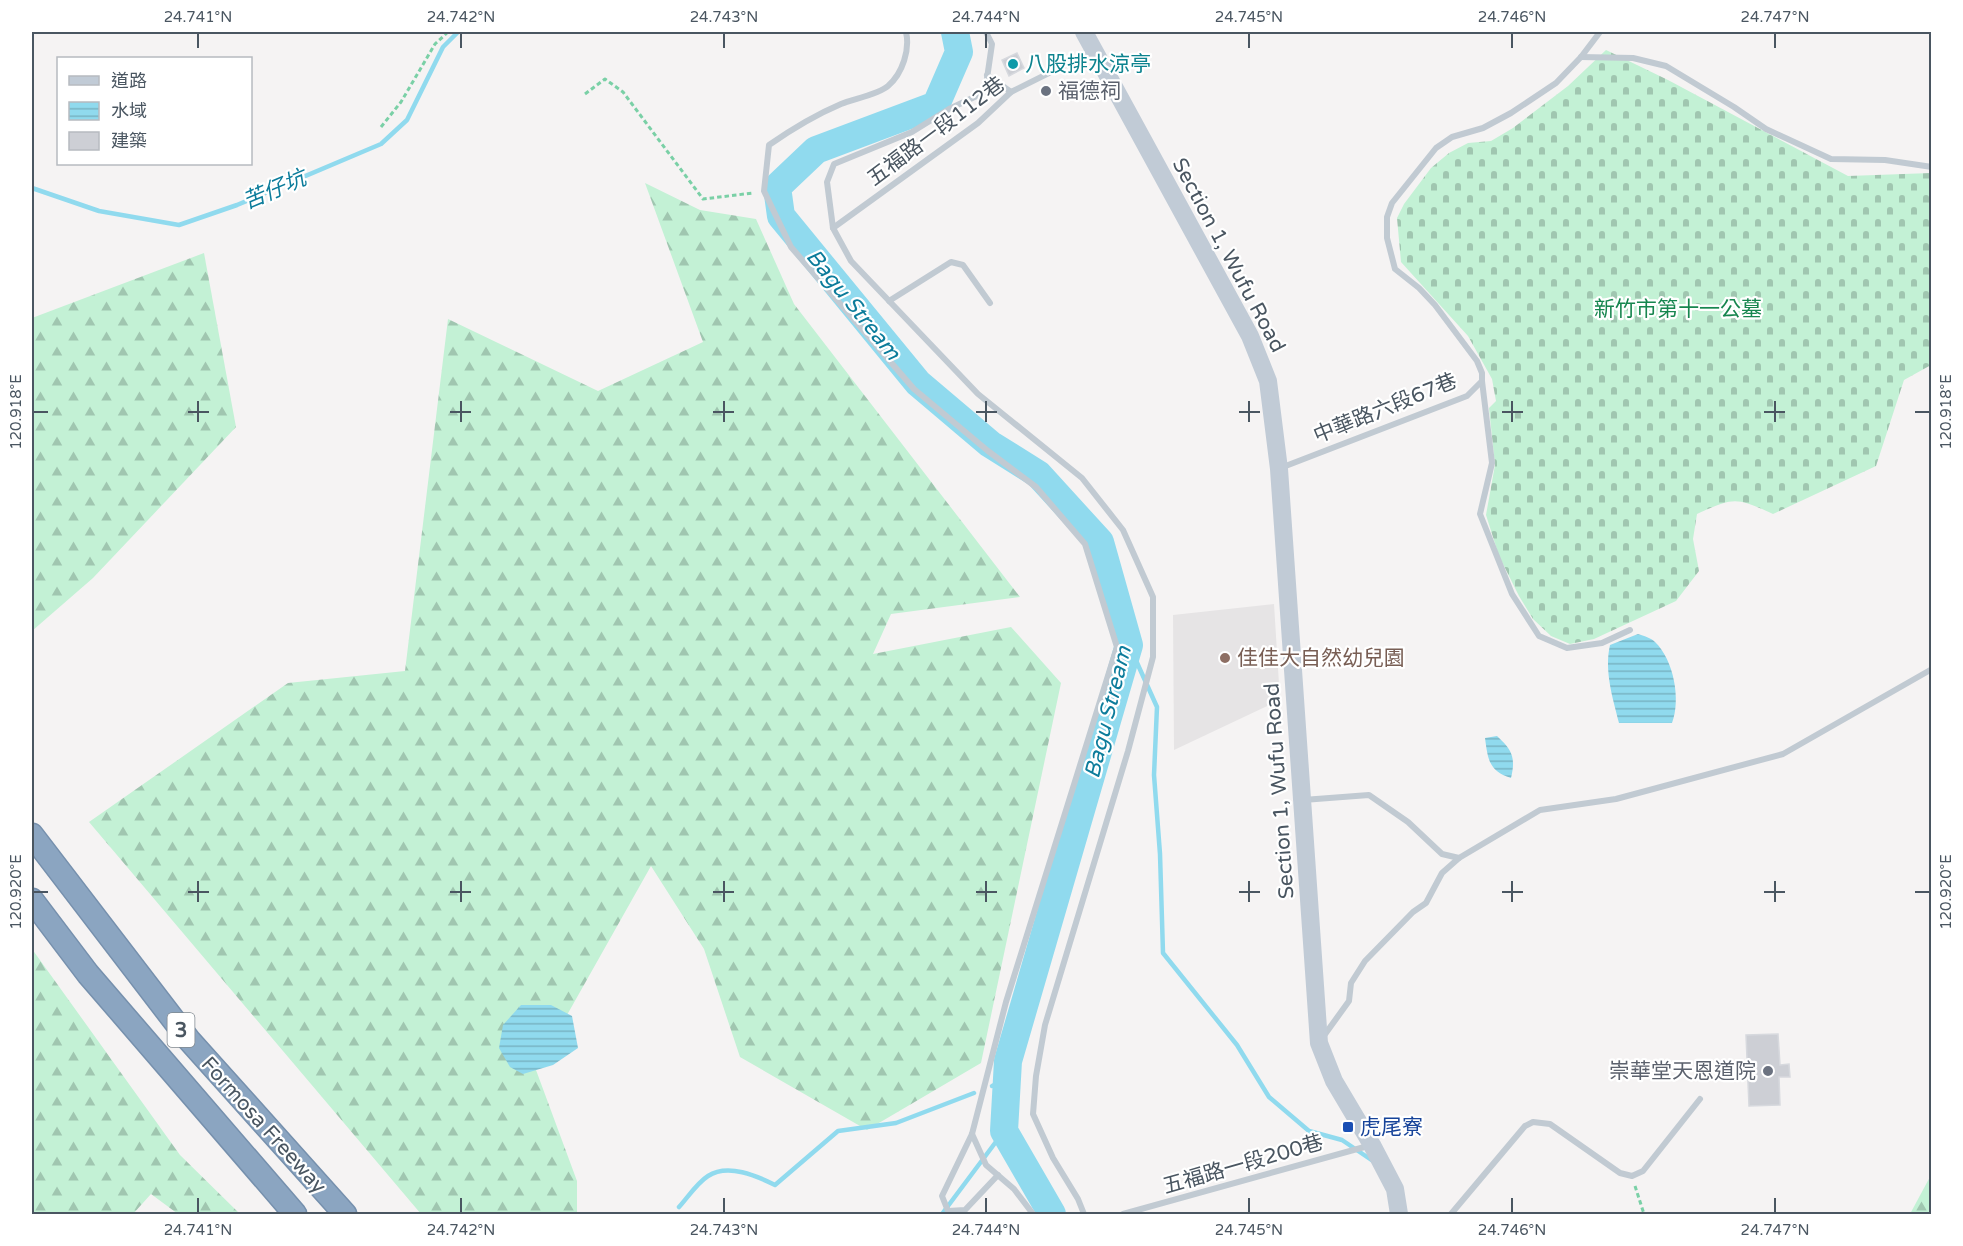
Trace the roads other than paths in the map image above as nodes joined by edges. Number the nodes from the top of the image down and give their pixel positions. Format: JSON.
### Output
{"nodes":[{"id":1,"x":906,"y":32,"type":"edge"},
{"id":2,"x":986,"y":32,"type":"edge"},
{"id":3,"x":1084,"y":32,"type":"edge"},
{"id":4,"x":1600,"y":32,"type":"edge"},
{"id":5,"x":1094,"y":50,"type":"junction"},
{"id":6,"x":1581,"y":57,"type":"junction"},
{"id":7,"x":987,"y":75,"type":"junction"},
{"id":8,"x":1011,"y":92,"type":"junction"},
{"id":9,"x":1932,"y":167,"type":"edge"},
{"id":10,"x":833,"y":228,"type":"junction"},
{"id":11,"x":889,"y":301,"type":"junction"},
{"id":12,"x":990,"y":303,"type":"dead end"},
{"id":13,"x":1482,"y":381,"type":"junction"},
{"id":14,"x":1279,"y":469,"type":"junction"},
{"id":15,"x":1630,"y":630,"type":"dead end"},
{"id":16,"x":1932,"y":669,"type":"edge"},
{"id":17,"x":1302,"y":800,"type":"junction"},
{"id":18,"x":32,"y":835,"type":"edge"},
{"id":19,"x":1459,"y":858,"type":"junction"},
{"id":20,"x":32,"y":900,"type":"edge"},
{"id":21,"x":1319,"y":1043,"type":"junction"},
{"id":22,"x":1700,"y":1099,"type":"dead end"},
{"id":23,"x":972,"y":1134,"type":"junction"},
{"id":24,"x":1372,"y":1145,"type":"junction"},
{"id":25,"x":998,"y":1175,"type":"junction"},
{"id":26,"x":295,"y":1215,"type":"edge"},
{"id":27,"x":345,"y":1215,"type":"edge"},
{"id":28,"x":1033,"y":1215,"type":"edge"},
{"id":29,"x":1084,"y":1215,"type":"edge"},
{"id":30,"x":1123,"y":1215,"type":"edge"},
{"id":31,"x":1399,"y":1215,"type":"edge"},
{"id":32,"x":1451,"y":1215,"type":"edge"}],
"edges":[{"from":1,"to":23,"type":"lane"},
{"from":2,"to":7,"type":"lane"},
{"from":3,"to":5,"type":"main road","name":"Section 1, Wufu Road"},
{"from":4,"to":6,"type":"lane","name":"中華路六段67巷"},
{"from":5,"to":8,"type":"lane","name":"五福路一段112巷"},
{"from":5,"to":14,"type":"main road","name":"Section 1, Wufu Road"},
{"from":6,"to":9,"type":"lane"},
{"from":6,"to":13,"type":"lane","name":"中華路六段67巷"},
{"from":7,"to":8,"type":"lane"},
{"from":7,"to":10,"type":"lane"},
{"from":8,"to":10,"type":"lane","name":"五福路一段112巷"},
{"from":10,"to":11,"type":"lane"},
{"from":11,"to":12,"type":"lane"},
{"from":11,"to":29,"type":"lane"},
{"from":13,"to":14,"type":"lane","name":"中華路六段67巷"},
{"from":13,"to":15,"type":"lane"},
{"from":14,"to":17,"type":"main road","name":"Section 1, Wufu Road"},
{"from":16,"to":19,"type":"lane"},
{"from":17,"to":19,"type":"lane"},
{"from":17,"to":21,"type":"main road","name":"Section 1, Wufu Road"},
{"from":18,"to":27,"type":"highway","name":"Formosa Freeway","number":"3"},
{"from":19,"to":21,"type":"lane"},
{"from":20,"to":26,"type":"highway","name":"Formosa Freeway","number":"3"},
{"from":21,"to":24,"type":"main road","name":"Section 1, Wufu Road"},
{"from":22,"to":32,"type":"lane"},
{"from":23,"to":25,"type":"lane"},
{"from":23,"to":25,"type":"lane"},
{"from":24,"to":30,"type":"lane","name":"五福路一段200巷"},
{"from":24,"to":31,"type":"main road","name":"Section 1, Wufu Road"},
{"from":25,"to":28,"type":"lane"}]}
